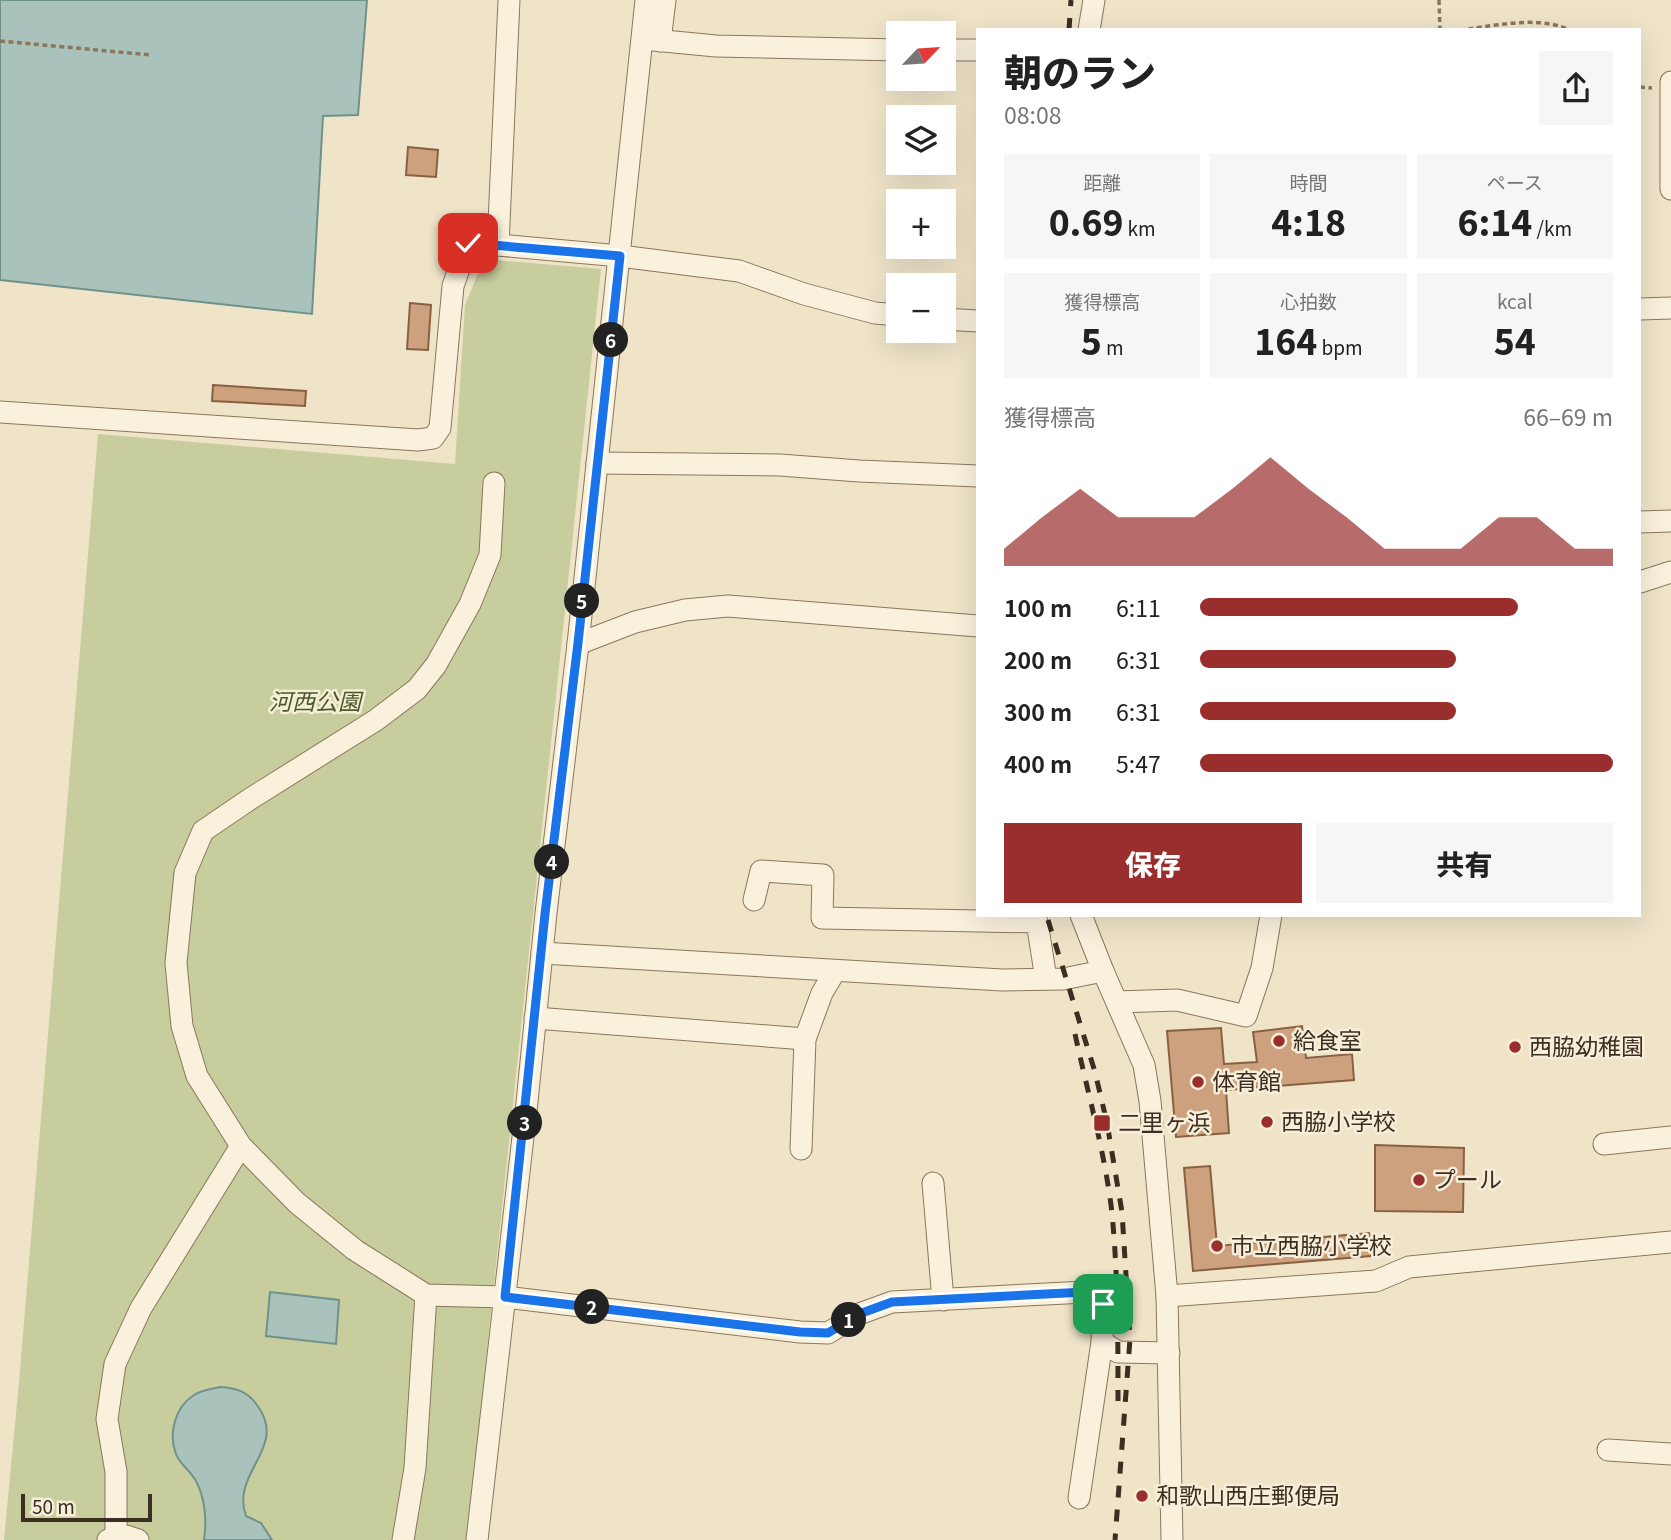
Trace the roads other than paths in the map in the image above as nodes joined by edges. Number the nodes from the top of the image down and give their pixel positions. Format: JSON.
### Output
{"nodes":[{"id":1,"x":509,"y":0,"type":"edge"},
{"id":2,"x":646,"y":0,"type":"edge"},
{"id":3,"x":665,"y":0,"type":"edge"},
{"id":4,"x":1094,"y":0,"type":"edge"},
{"id":5,"x":1089,"y":28,"type":"edge"},
{"id":6,"x":651,"y":40,"type":"junction"},
{"id":7,"x":886,"y":50,"type":"edge"},
{"id":8,"x":956,"y":50,"type":"edge"},
{"id":9,"x":976,"y":50,"type":"edge"},
{"id":10,"x":1671,"y":82,"type":"edge"},
{"id":11,"x":1671,"y":189,"type":"edge"},
{"id":12,"x":498,"y":245,"type":"junction"},
{"id":13,"x":620,"y":256,"type":"junction"},
{"id":14,"x":1671,"y":308,"type":"edge"},
{"id":15,"x":1641,"y":309,"type":"edge"},
{"id":16,"x":886,"y":314,"type":"edge"},
{"id":17,"x":956,"y":320,"type":"edge"},
{"id":18,"x":976,"y":321,"type":"edge"},
{"id":19,"x":0,"y":412,"type":"edge"},
{"id":20,"x":597,"y":463,"type":"junction"},
{"id":21,"x":976,"y":476,"type":"edge"},
{"id":22,"x":495,"y":483,"type":"dead end"},
{"id":23,"x":1671,"y":521,"type":"edge"},
{"id":24,"x":1641,"y":522,"type":"edge"},
{"id":25,"x":1671,"y":572,"type":"edge"},
{"id":26,"x":1641,"y":582,"type":"edge"},
{"id":27,"x":976,"y":626,"type":"edge"},
{"id":28,"x":578,"y":643,"type":"junction"},
{"id":29,"x":754,"y":900,"type":"dead end"},
{"id":30,"x":1082,"y":917,"type":"edge"},
{"id":31,"x":1270,"y":917,"type":"edge"},
{"id":32,"x":542,"y":953,"type":"junction"},
{"id":33,"x":835,"y":971,"type":"junction"},
{"id":34,"x":1102,"y":971,"type":"junction"},
{"id":35,"x":1046,"y":979,"type":"junction"},
{"id":36,"x":1117,"y":1002,"type":"junction"},
{"id":37,"x":535,"y":1018,"type":"junction"},
{"id":38,"x":805,"y":1039,"type":"junction"},
{"id":39,"x":1671,"y":1137,"type":"edge"},
{"id":40,"x":1604,"y":1144,"type":"dead end"},
{"id":41,"x":241,"y":1146,"type":"junction"},
{"id":42,"x":801,"y":1149,"type":"dead end"},
{"id":43,"x":933,"y":1182,"type":"dead end"},
{"id":44,"x":1671,"y":1242,"type":"edge"},
{"id":45,"x":426,"y":1295,"type":"junction"},
{"id":46,"x":1167,"y":1296,"type":"junction"},
{"id":47,"x":505,"y":1297,"type":"junction"},
{"id":48,"x":943,"y":1300,"type":"junction"},
{"id":49,"x":1102,"y":1342,"type":"junction"},
{"id":50,"x":1169,"y":1353,"type":"junction"},
{"id":51,"x":1608,"y":1450,"type":"dead end"},
{"id":52,"x":1671,"y":1454,"type":"edge"},
{"id":53,"x":1079,"y":1497,"type":"dead end"},
{"id":54,"x":112,"y":1538,"type":"edge"},
{"id":55,"x":138,"y":1540,"type":"edge"},
{"id":56,"x":403,"y":1540,"type":"edge"},
{"id":57,"x":477,"y":1540,"type":"edge"},
{"id":58,"x":1172,"y":1540,"type":"edge"}],
"edges":[{"from":1,"to":12,"type":"street"},
{"from":2,"to":6,"type":"street"},
{"from":3,"to":6,"type":"street"},
{"from":4,"to":5,"type":"street"},
{"from":6,"to":7,"type":"street"},
{"from":6,"to":13,"type":"street"},
{"from":8,"to":9,"type":"street"},
{"from":10,"to":11,"type":"street"},
{"from":12,"to":13,"type":"street"},
{"from":12,"to":19,"type":"street"},
{"from":13,"to":16,"type":"street"},
{"from":13,"to":20,"type":"street"},
{"from":14,"to":15,"type":"street"},
{"from":17,"to":18,"type":"street"},
{"from":20,"to":21,"type":"street"},
{"from":20,"to":28,"type":"street"},
{"from":22,"to":41,"type":"street"},
{"from":23,"to":24,"type":"street"},
{"from":25,"to":26,"type":"street"},
{"from":27,"to":28,"type":"street"},
{"from":28,"to":32,"type":"street"},
{"from":29,"to":35,"type":"street"},
{"from":30,"to":34,"type":"street"},
{"from":31,"to":36,"type":"street"},
{"from":32,"to":33,"type":"street"},
{"from":32,"to":37,"type":"street"},
{"from":33,"to":35,"type":"street"},
{"from":33,"to":38,"type":"street"},
{"from":34,"to":35,"type":"street"},
{"from":34,"to":36,"type":"street"},
{"from":36,"to":46,"type":"street"},
{"from":37,"to":38,"type":"street"},
{"from":37,"to":47,"type":"street"},
{"from":38,"to":42,"type":"street"},
{"from":39,"to":40,"type":"street"},
{"from":41,"to":45,"type":"street"},
{"from":41,"to":54,"type":"street"},
{"from":43,"to":48,"type":"street"},
{"from":44,"to":46,"type":"street"},
{"from":45,"to":47,"type":"street"},
{"from":45,"to":56,"type":"street"},
{"from":46,"to":50,"type":"street"},
{"from":47,"to":48,"type":"street"},
{"from":47,"to":57,"type":"street"},
{"from":48,"to":49,"type":"street"},
{"from":49,"to":50,"type":"street"},
{"from":49,"to":53,"type":"street"},
{"from":50,"to":58,"type":"street"},
{"from":51,"to":52,"type":"street"},
{"from":54,"to":55,"type":"street"}]}
